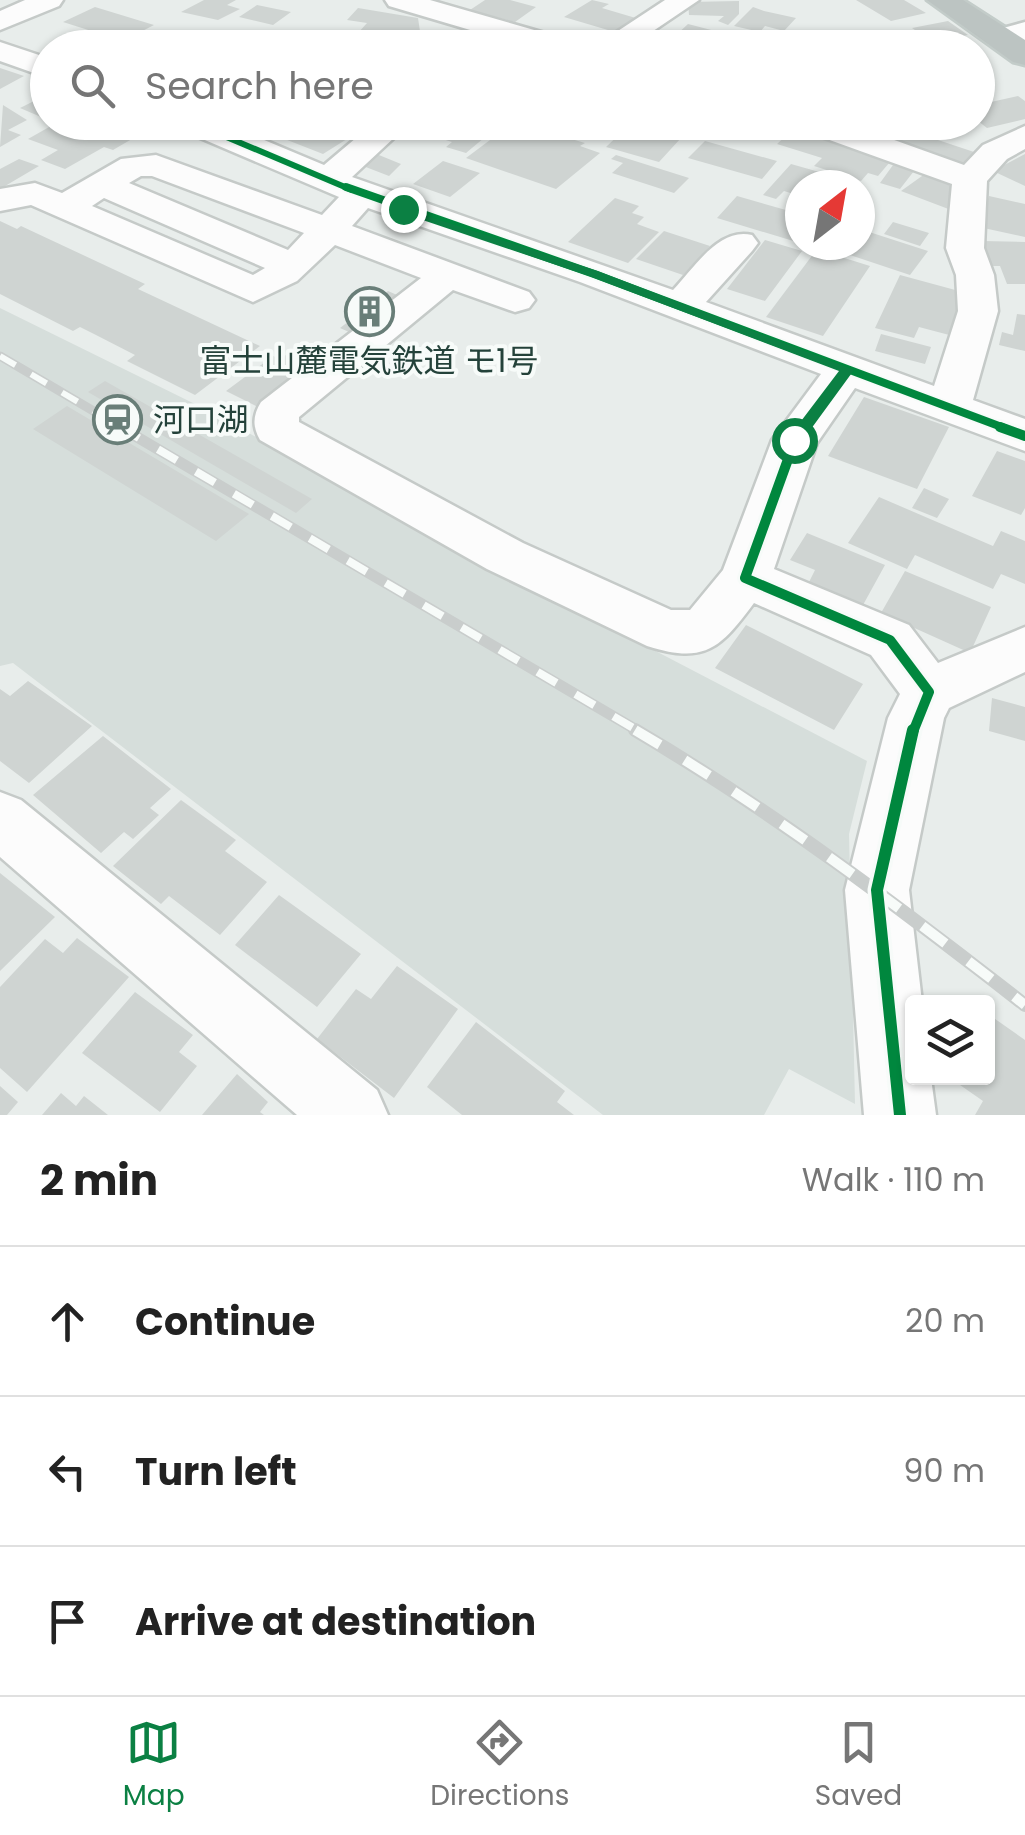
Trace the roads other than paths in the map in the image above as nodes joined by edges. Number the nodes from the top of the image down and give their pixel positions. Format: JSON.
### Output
{"nodes":[{"id":1,"x":49,"y":0,"type":"edge"},
{"id":2,"x":399,"y":0,"type":"edge"},
{"id":3,"x":684,"y":0,"type":"edge"},
{"id":4,"x":942,"y":0,"type":"edge"},
{"id":5,"x":451,"y":19,"type":"edge"},
{"id":6,"x":0,"y":21,"type":"edge"},
{"id":7,"x":494,"y":30,"type":"edge"},
{"id":8,"x":636,"y":30,"type":"edge"},
{"id":9,"x":1017,"y":41,"type":"edge"},
{"id":10,"x":0,"y":51,"type":"edge"},
{"id":11,"x":30,"y":62,"type":"edge"},
{"id":12,"x":1025,"y":136,"type":"edge"},
{"id":13,"x":233,"y":140,"type":"edge"},
{"id":14,"x":377,"y":140,"type":"edge"},
{"id":15,"x":861,"y":140,"type":"edge"},
{"id":16,"x":970,"y":179,"type":"junction"},
{"id":17,"x":334,"y":183,"type":"junction"},
{"id":18,"x":102,"y":185,"type":"junction"},
{"id":19,"x":0,"y":200,"type":"edge"},
{"id":20,"x":266,"y":206,"type":"junction"},
{"id":21,"x":64,"y":207,"type":"junction"},
{"id":22,"x":326,"y":229,"type":"junction"},
{"id":23,"x":739,"y":243,"type":"dead end"},
{"id":24,"x":291,"y":265,"type":"junction"},
{"id":25,"x":442,"y":272,"type":"junction"},
{"id":26,"x":515,"y":300,"type":"dead end"},
{"id":27,"x":680,"y":306,"type":"junction"},
{"id":28,"x":847,"y":370,"type":"junction"},
{"id":29,"x":949,"y":408,"type":"junction"},
{"id":30,"x":1025,"y":436,"type":"edge"},
{"id":31,"x":746,"y":578,"type":"junction"},
{"id":32,"x":1025,"y":648,"type":"edge"},
{"id":33,"x":929,"y":692,"type":"junction"},
{"id":34,"x":0,"y":819,"type":"edge"},
{"id":35,"x":352,"y":1115,"type":"edge"},
{"id":36,"x":900,"y":1115,"type":"edge"}],
"edges":[{"from":1,"to":6,"type":"street"},
{"from":2,"to":5,"type":"street"},
{"from":3,"to":8,"type":"street"},
{"from":4,"to":9,"type":"highway"},
{"from":5,"to":7,"type":"street"},
{"from":10,"to":11,"type":"street"},
{"from":12,"to":16,"type":"street"},
{"from":13,"to":17,"type":"street"},
{"from":14,"to":17,"type":"street"},
{"from":15,"to":16,"type":"street"},
{"from":16,"to":29,"type":"street"},
{"from":17,"to":20,"type":"street"},
{"from":17,"to":22,"type":"street"},
{"from":17,"to":27,"type":"street"},
{"from":18,"to":20,"type":"street"},
{"from":18,"to":21,"type":"street"},
{"from":18,"to":24,"type":"street"},
{"from":19,"to":21,"type":"street"},
{"from":20,"to":22,"type":"street"},
{"from":21,"to":24,"type":"street"},
{"from":22,"to":24,"type":"street"},
{"from":22,"to":25,"type":"street"},
{"from":23,"to":27,"type":"street"},
{"from":25,"to":26,"type":"street"},
{"from":25,"to":31,"type":"street"},
{"from":27,"to":28,"type":"street"},
{"from":28,"to":29,"type":"street"},
{"from":28,"to":31,"type":"street"},
{"from":29,"to":30,"type":"street"},
{"from":31,"to":33,"type":"street"},
{"from":32,"to":33,"type":"street"},
{"from":33,"to":36,"type":"street"},
{"from":34,"to":35,"type":"street"}]}
